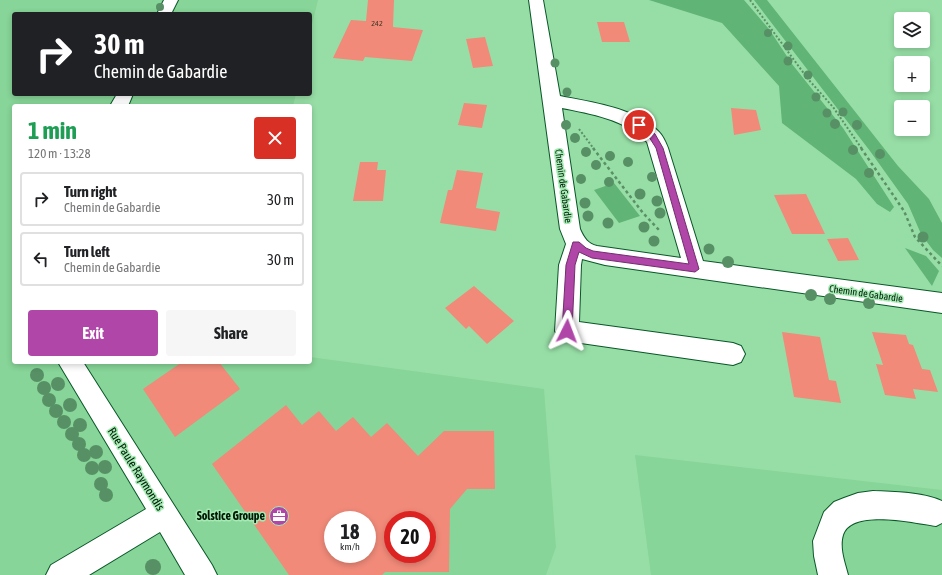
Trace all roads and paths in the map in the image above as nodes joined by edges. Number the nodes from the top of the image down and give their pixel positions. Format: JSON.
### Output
{"nodes":[{"id":1,"x":171,"y":0,"type":"edge"},
{"id":2,"x":536,"y":0,"type":"edge"},
{"id":3,"x":750,"y":0,"type":"edge"},
{"id":4,"x":165,"y":12,"type":"edge"},
{"id":5,"x":561,"y":102,"type":"junction"},
{"id":6,"x":662,"y":234,"type":"dead end"},
{"id":7,"x":576,"y":245,"type":"junction"},
{"id":8,"x":942,"y":266,"type":"edge"},
{"id":9,"x":695,"y":269,"type":"junction"},
{"id":10,"x":942,"y":303,"type":"edge"},
{"id":11,"x":733,"y":354,"type":"dead end"},
{"id":12,"x":71,"y":364,"type":"edge"},
{"id":13,"x":936,"y":512,"type":"dead end"},
{"id":14,"x":164,"y":514,"type":"junction"},
{"id":15,"x":61,"y":575,"type":"edge"},
{"id":16,"x":202,"y":575,"type":"edge"},
{"id":17,"x":833,"y":575,"type":"edge"}],
"edges":[{"from":1,"to":4,"type":"street"},
{"from":2,"to":5,"type":"street","name":"Chemin de Gabardie"},
{"from":3,"to":8,"type":"path"},
{"from":5,"to":6,"type":"path"},
{"from":5,"to":7,"type":"street","name":"Chemin de Gabardie"},
{"from":5,"to":9,"type":"street"},
{"from":7,"to":9,"type":"street","name":"Chemin de Gabardie"},
{"from":7,"to":11,"type":"street"},
{"from":9,"to":10,"type":"street","name":"Chemin de Gabardie"},
{"from":12,"to":14,"type":"street","name":"Rue Paule Raymondis"},
{"from":13,"to":17,"type":"street"},
{"from":14,"to":15,"type":"street"},
{"from":14,"to":16,"type":"street","name":"Rue Paule Raymondis"}]}
